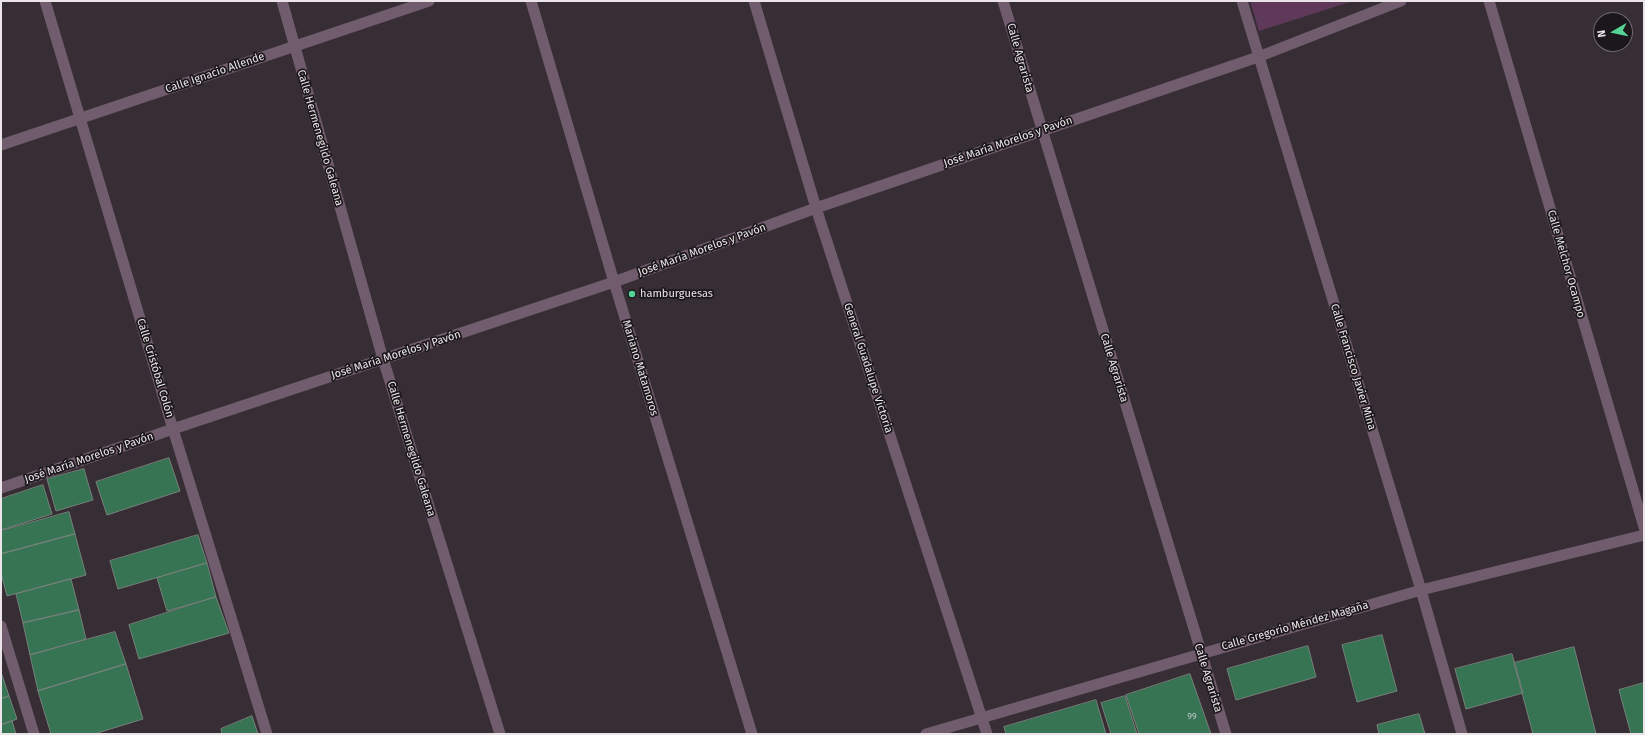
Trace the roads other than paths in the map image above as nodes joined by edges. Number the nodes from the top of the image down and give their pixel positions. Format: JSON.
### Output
{"nodes":[{"id":1,"x":45,"y":1,"type":"edge"},
{"id":2,"x":282,"y":1,"type":"edge"},
{"id":3,"x":429,"y":1,"type":"edge"},
{"id":4,"x":531,"y":1,"type":"edge"},
{"id":5,"x":754,"y":1,"type":"edge"},
{"id":6,"x":1004,"y":1,"type":"edge"},
{"id":7,"x":1242,"y":1,"type":"edge"},
{"id":8,"x":1400,"y":1,"type":"edge"},
{"id":9,"x":1489,"y":1,"type":"edge"},
{"id":10,"x":294,"y":46,"type":"junction"},
{"id":11,"x":1258,"y":57,"type":"junction"},
{"id":12,"x":80,"y":118,"type":"junction"},
{"id":13,"x":1042,"y":130,"type":"junction"},
{"id":14,"x":1,"y":145,"type":"edge"},
{"id":15,"x":816,"y":208,"type":"junction"},
{"id":16,"x":614,"y":282,"type":"junction"},
{"id":17,"x":383,"y":359,"type":"junction"},
{"id":18,"x":173,"y":428,"type":"junction"},
{"id":19,"x":1,"y":488,"type":"edge"},
{"id":20,"x":1644,"y":527,"type":"edge"},
{"id":21,"x":1644,"y":535,"type":"edge"},
{"id":22,"x":1420,"y":590,"type":"junction"},
{"id":23,"x":1,"y":626,"type":"edge"},
{"id":24,"x":1200,"y":653,"type":"junction"},
{"id":25,"x":982,"y":717,"type":"junction"},
{"id":26,"x":34,"y":734,"type":"edge"},
{"id":27,"x":267,"y":734,"type":"edge"},
{"id":28,"x":500,"y":734,"type":"edge"},
{"id":29,"x":752,"y":734,"type":"edge"},
{"id":30,"x":926,"y":734,"type":"edge"},
{"id":31,"x":987,"y":734,"type":"edge"},
{"id":32,"x":1226,"y":734,"type":"edge"},
{"id":33,"x":1462,"y":734,"type":"edge"}],
"edges":[{"from":1,"to":12,"type":"street","name":"Calle Cristóbal Colón"},
{"from":2,"to":10,"type":"street","name":"Calle Hermenegildo Galeana"},
{"from":3,"to":10,"type":"street","name":"Calle Ignacio Allende"},
{"from":4,"to":16,"type":"street","name":"Mariano Matamoros"},
{"from":5,"to":15,"type":"street","name":"General Guadalupe Victoria"},
{"from":6,"to":13,"type":"street","name":"Calle Agrarista"},
{"from":7,"to":11,"type":"street","name":"Calle Francisco Javier Mina"},
{"from":8,"to":11,"type":"street","name":"José María Morelos y Pavón"},
{"from":9,"to":20,"type":"street","name":"Calle Melchor Ocampo"},
{"from":10,"to":12,"type":"street","name":"Calle Ignacio Allende"},
{"from":10,"to":17,"type":"street","name":"Calle Hermenegildo Galeana"},
{"from":11,"to":13,"type":"street","name":"José María Morelos y Pavón"},
{"from":11,"to":22,"type":"street","name":"Calle Francisco Javier Mina"},
{"from":12,"to":14,"type":"street","name":"Calle Ignacio Allende"},
{"from":12,"to":18,"type":"street","name":"Calle Cristóbal Colón"},
{"from":13,"to":15,"type":"street","name":"José María Morelos y Pavón"},
{"from":13,"to":24,"type":"street","name":"Calle Agrarista"},
{"from":15,"to":16,"type":"street","name":"José María Morelos y Pavón"},
{"from":15,"to":25,"type":"street","name":"General Guadalupe Victoria"},
{"from":16,"to":17,"type":"street","name":"José María Morelos y Pavón"},
{"from":16,"to":29,"type":"street","name":"Mariano Matamoros"},
{"from":17,"to":18,"type":"street","name":"José María Morelos y Pavón"},
{"from":17,"to":28,"type":"street","name":"Calle Hermenegildo Galeana"},
{"from":18,"to":19,"type":"street","name":"José María Morelos y Pavón"},
{"from":18,"to":27,"type":"street","name":"Calle Cristóbal Colón"},
{"from":21,"to":22,"type":"street","name":"Calle Gregorio Méndez Magaña"},
{"from":22,"to":24,"type":"street","name":"Calle Gregorio Méndez Magaña"},
{"from":22,"to":33,"type":"street","name":"Calle Francisco Javier Mina"},
{"from":23,"to":26,"type":"street"},
{"from":24,"to":25,"type":"street","name":"Calle Gregorio Méndez Magaña"},
{"from":24,"to":32,"type":"street","name":"Calle Agrarista"},
{"from":25,"to":30,"type":"street","name":"Calle Gregorio Méndez Magaña"},
{"from":25,"to":31,"type":"street","name":"General Guadalupe Victoria"}]}
